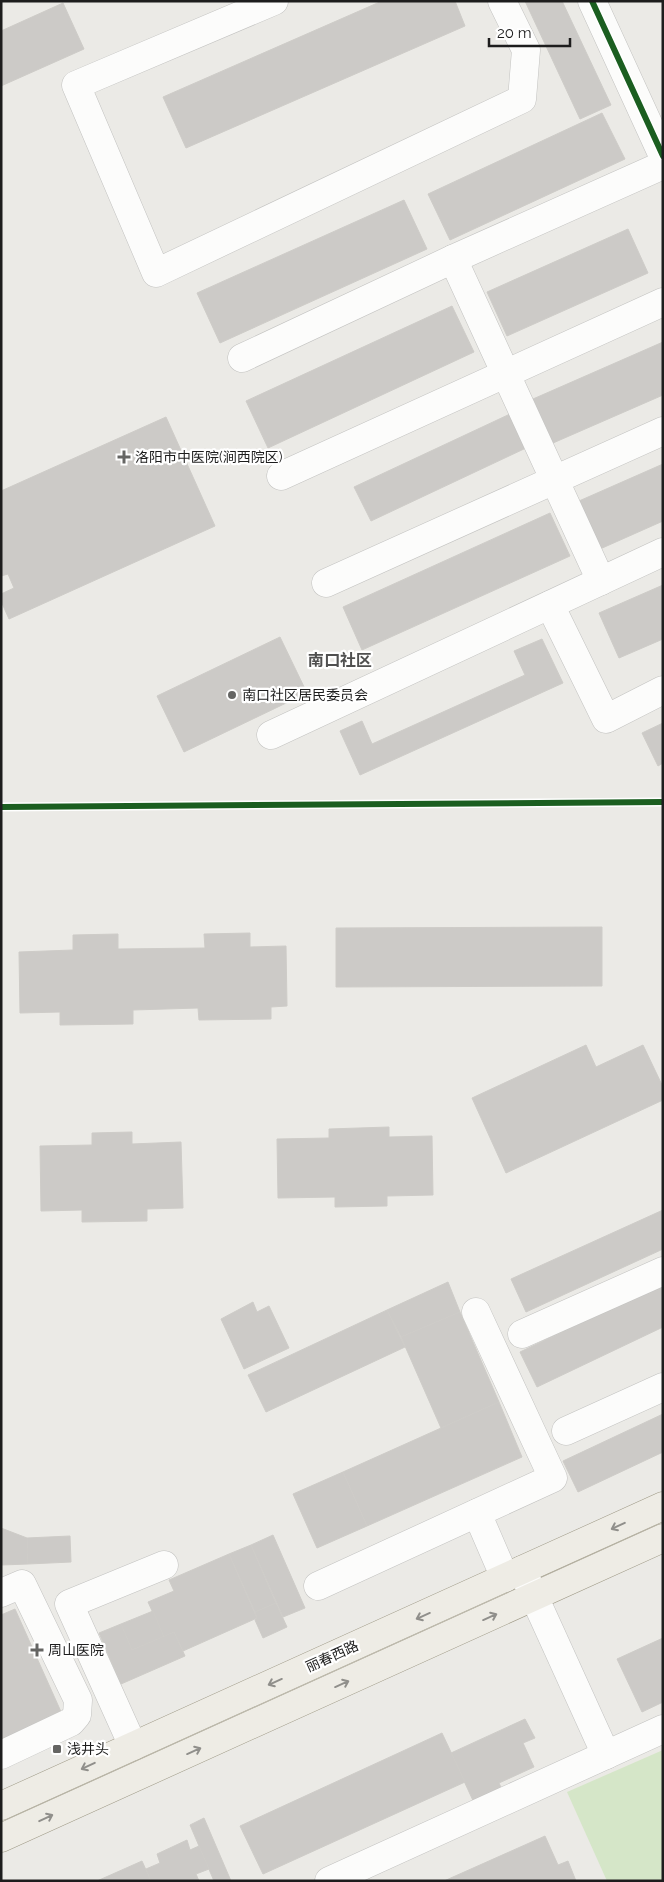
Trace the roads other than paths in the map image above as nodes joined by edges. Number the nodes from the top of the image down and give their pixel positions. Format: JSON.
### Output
{"nodes":[{"id":1,"x":274,"y":1,"type":"edge"},
{"id":2,"x":502,"y":1,"type":"edge"},
{"id":3,"x":592,"y":1,"type":"edge"},
{"id":4,"x":611,"y":1,"type":"edge"},
{"id":5,"x":663,"y":114,"type":"edge"},
{"id":6,"x":663,"y":156,"type":"edge"},
{"id":7,"x":663,"y":165,"type":"edge"},
{"id":8,"x":453,"y":259,"type":"junction"},
{"id":9,"x":663,"y":302,"type":"edge"},
{"id":10,"x":242,"y":358,"type":"dead end"},
{"id":11,"x":506,"y":374,"type":"junction"},
{"id":12,"x":663,"y":431,"type":"edge"},
{"id":13,"x":282,"y":476,"type":"dead end"},
{"id":14,"x":554,"y":480,"type":"junction"},
{"id":15,"x":663,"y":552,"type":"edge"},
{"id":16,"x":601,"y":581,"type":"junction"},
{"id":17,"x":326,"y":583,"type":"dead end"},
{"id":18,"x":550,"y":605,"type":"junction"},
{"id":19,"x":663,"y":690,"type":"edge"},
{"id":20,"x":271,"y":735,"type":"dead end"},
{"id":21,"x":663,"y":1271,"type":"edge"},
{"id":22,"x":476,"y":1312,"type":"dead end"},
{"id":23,"x":522,"y":1334,"type":"dead end"},
{"id":24,"x":663,"y":1387,"type":"edge"},
{"id":25,"x":566,"y":1431,"type":"dead end"},
{"id":26,"x":663,"y":1506,"type":"edge"},
{"id":27,"x":477,"y":1513,"type":"junction"},
{"id":28,"x":663,"y":1538,"type":"edge"},
{"id":29,"x":164,"y":1565,"type":"dead end"},
{"id":30,"x":514,"y":1574,"type":"junction"},
{"id":31,"x":318,"y":1586,"type":"dead end"},
{"id":32,"x":1,"y":1593,"type":"edge"},
{"id":33,"x":534,"y":1597,"type":"junction"},
{"id":34,"x":663,"y":1729,"type":"edge"},
{"id":35,"x":133,"y":1746,"type":"junction"},
{"id":36,"x":1,"y":1755,"type":"edge"},
{"id":37,"x":606,"y":1755,"type":"junction"},
{"id":38,"x":1,"y":1806,"type":"edge"},
{"id":39,"x":1,"y":1838,"type":"edge"},
{"id":40,"x":329,"y":1881,"type":"edge"}],
"edges":[{"from":1,"to":2,"type":"street"},
{"from":3,"to":6,"type":"street"},
{"from":4,"to":5,"type":"street"},
{"from":7,"to":8,"type":"street"},
{"from":8,"to":10,"type":"street"},
{"from":8,"to":11,"type":"street"},
{"from":9,"to":11,"type":"street"},
{"from":11,"to":13,"type":"street"},
{"from":11,"to":14,"type":"street"},
{"from":12,"to":14,"type":"street"},
{"from":14,"to":16,"type":"street"},
{"from":14,"to":17,"type":"street"},
{"from":15,"to":16,"type":"street"},
{"from":16,"to":18,"type":"street"},
{"from":18,"to":19,"type":"street"},
{"from":18,"to":20,"type":"street"},
{"from":21,"to":23,"type":"street"},
{"from":22,"to":27,"type":"street"},
{"from":24,"to":25,"type":"street"},
{"from":26,"to":30,"type":"main road","name":"丽春西路","one_way":true},
{"from":27,"to":30,"type":"street"},
{"from":27,"to":31,"type":"street"},
{"from":28,"to":33,"type":"main road"},
{"from":29,"to":35,"type":"street"},
{"from":30,"to":33,"type":"street"},
{"from":30,"to":35,"type":"main road","name":"丽春西路","one_way":true},
{"from":32,"to":36,"type":"street"},
{"from":33,"to":37,"type":"street"},
{"from":39,"to":33,"type":"main road","one_way":true},
{"from":34,"to":37,"type":"street"},
{"from":35,"to":38,"type":"main road","name":"丽春西路","one_way":true},
{"from":37,"to":40,"type":"street"}]}
